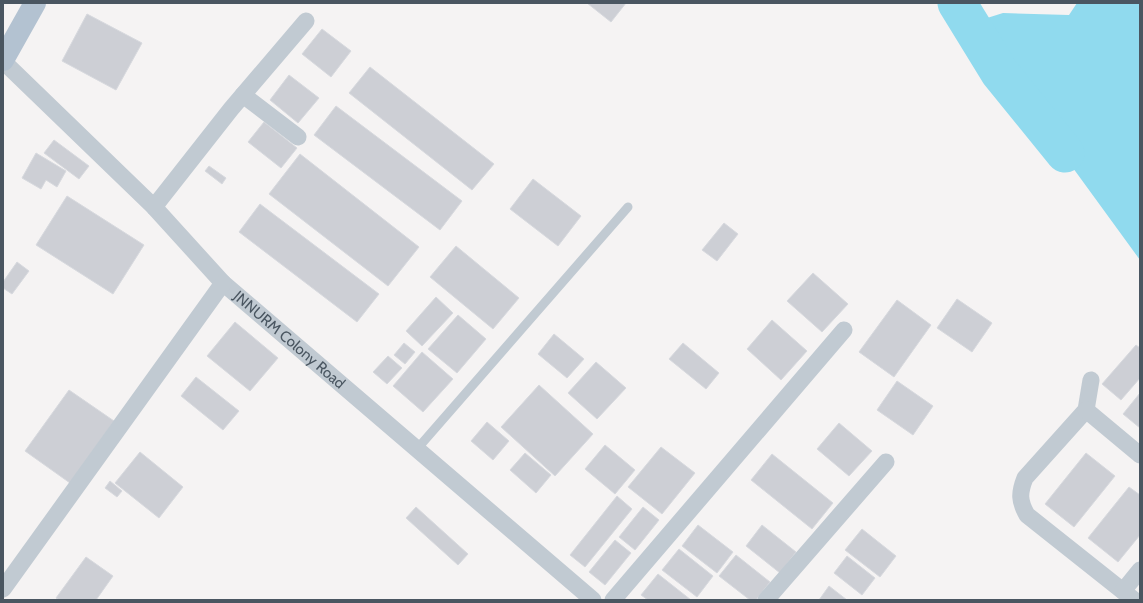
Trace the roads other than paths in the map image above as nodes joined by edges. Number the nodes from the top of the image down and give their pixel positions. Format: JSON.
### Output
{"nodes":[{"id":1,"x":35,"y":3,"type":"edge"},
{"id":2,"x":306,"y":21,"type":"dead end"},
{"id":3,"x":3,"y":60,"type":"edge"},
{"id":4,"x":243,"y":95,"type":"junction"},
{"id":5,"x":298,"y":138,"type":"dead end"},
{"id":6,"x":154,"y":207,"type":"junction"},
{"id":7,"x":628,"y":207,"type":"dead end"},
{"id":8,"x":223,"y":283,"type":"junction"},
{"id":9,"x":844,"y":330,"type":"dead end"},
{"id":10,"x":1091,"y":380,"type":"dead end"},
{"id":11,"x":1086,"y":410,"type":"junction"},
{"id":12,"x":417,"y":450,"type":"junction"},
{"id":13,"x":1140,"y":455,"type":"edge"},
{"id":14,"x":886,"y":462,"type":"dead end"},
{"id":15,"x":1140,"y":570,"type":"edge"},
{"id":16,"x":3,"y":589,"type":"edge"},
{"id":17,"x":1128,"y":596,"type":"edge"},
{"id":18,"x":593,"y":600,"type":"edge"},
{"id":19,"x":613,"y":600,"type":"edge"},
{"id":20,"x":766,"y":600,"type":"edge"}],
"edges":[{"from":1,"to":3,"type":"main road"},
{"from":2,"to":4,"type":"street"},
{"from":3,"to":6,"type":"street","name":"JNNURM Colony Road"},
{"from":4,"to":5,"type":"street"},
{"from":4,"to":6,"type":"street"},
{"from":6,"to":8,"type":"street","name":"JNNURM Colony Road"},
{"from":7,"to":12,"type":"lane"},
{"from":8,"to":12,"type":"street","name":"JNNURM Colony Road"},
{"from":8,"to":16,"type":"street"},
{"from":9,"to":19,"type":"street"},
{"from":10,"to":11,"type":"street"},
{"from":11,"to":13,"type":"street"},
{"from":11,"to":17,"type":"street"},
{"from":12,"to":18,"type":"street","name":"JNNURM Colony Road"},
{"from":14,"to":20,"type":"street"},
{"from":15,"to":17,"type":"street"}]}
